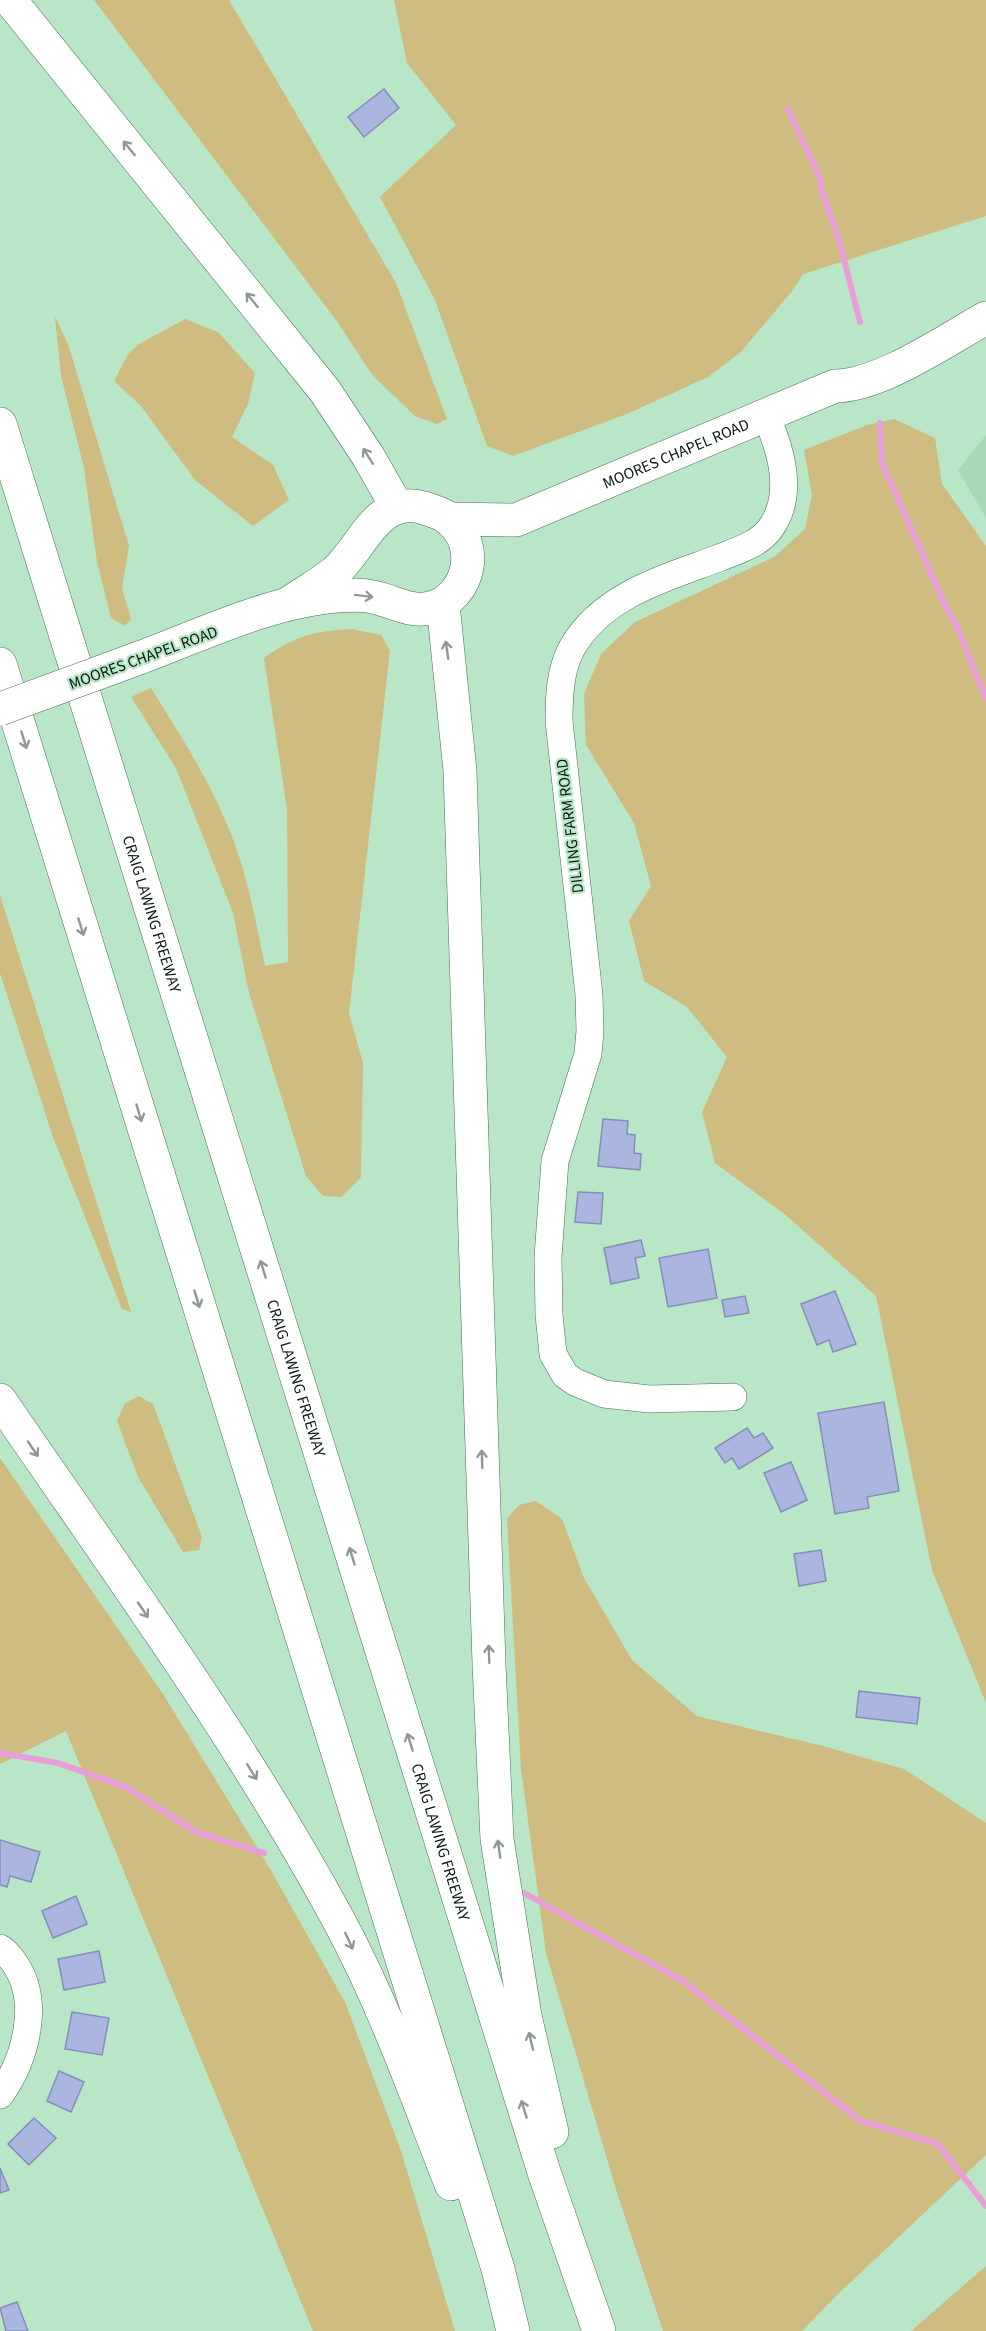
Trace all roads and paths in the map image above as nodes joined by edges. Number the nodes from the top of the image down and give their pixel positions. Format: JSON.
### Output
{"nodes":[{"id":1,"x":10,"y":0,"type":"edge"},
{"id":2,"x":986,"y":299,"type":"edge"},
{"id":3,"x":986,"y":318,"type":"edge"},
{"id":4,"x":836,"y":386,"type":"junction"},
{"id":5,"x":766,"y":416,"type":"junction"},
{"id":6,"x":0,"y":424,"type":"edge"},
{"id":7,"x":397,"y":507,"type":"junction"},
{"id":8,"x":449,"y":519,"type":"junction"},
{"id":9,"x":516,"y":520,"type":"junction"},
{"id":10,"x":467,"y":568,"type":"junction"},
{"id":11,"x":443,"y":604,"type":"junction"},
{"id":12,"x":286,"y":605,"type":"junction"},
{"id":13,"x":0,"y":664,"type":"edge"},
{"id":14,"x":0,"y":709,"type":"edge"},
{"id":15,"x":734,"y":1397,"type":"dead end"},
{"id":16,"x":0,"y":1400,"type":"edge"},
{"id":17,"x":0,"y":1948,"type":"edge"},
{"id":18,"x":0,"y":2095,"type":"edge"},
{"id":19,"x":595,"y":2317,"type":"edge"},
{"id":20,"x":511,"y":2331,"type":"edge"}],
"edges":[{"from":7,"to":1,"type":"main road","one_way":true},
{"from":2,"to":4,"type":"main road","name":"MOORES CHAPEL ROAD"},
{"from":3,"to":4,"type":"main road","name":"MOORES CHAPEL ROAD"},
{"from":4,"to":5,"type":"main road","name":"MOORES CHAPEL ROAD"},
{"from":5,"to":9,"type":"main road","name":"MOORES CHAPEL ROAD"},
{"from":5,"to":15,"type":"street","name":"DILLING FARM ROAD"},
{"from":19,"to":6,"type":"main road","name":"CRAIG LAWING FREEWAY","one_way":true},
{"from":7,"to":8,"type":"main road","name":"MOORES CHAPEL ROAD"},
{"from":7,"to":12,"type":"main road","name":"MOORES CHAPEL ROAD"},
{"from":8,"to":9,"type":"main road","name":"MOORES CHAPEL ROAD"},
{"from":8,"to":10,"type":"main road"},
{"from":9,"to":10,"type":"main road","name":"MOORES CHAPEL ROAD"},
{"from":10,"to":11,"type":"main road","name":"MOORES CHAPEL ROAD"},
{"from":12,"to":11,"type":"main road","name":"MOORES CHAPEL ROAD","one_way":true},
{"from":19,"to":11,"type":"main road","one_way":true},
{"from":12,"to":14,"type":"main road","name":"MOORES CHAPEL ROAD","bridge":true},
{"from":13,"to":20,"type":"main road","one_way":true},
{"from":16,"to":20,"type":"main road","one_way":true},
{"from":17,"to":18,"type":"street"}]}
